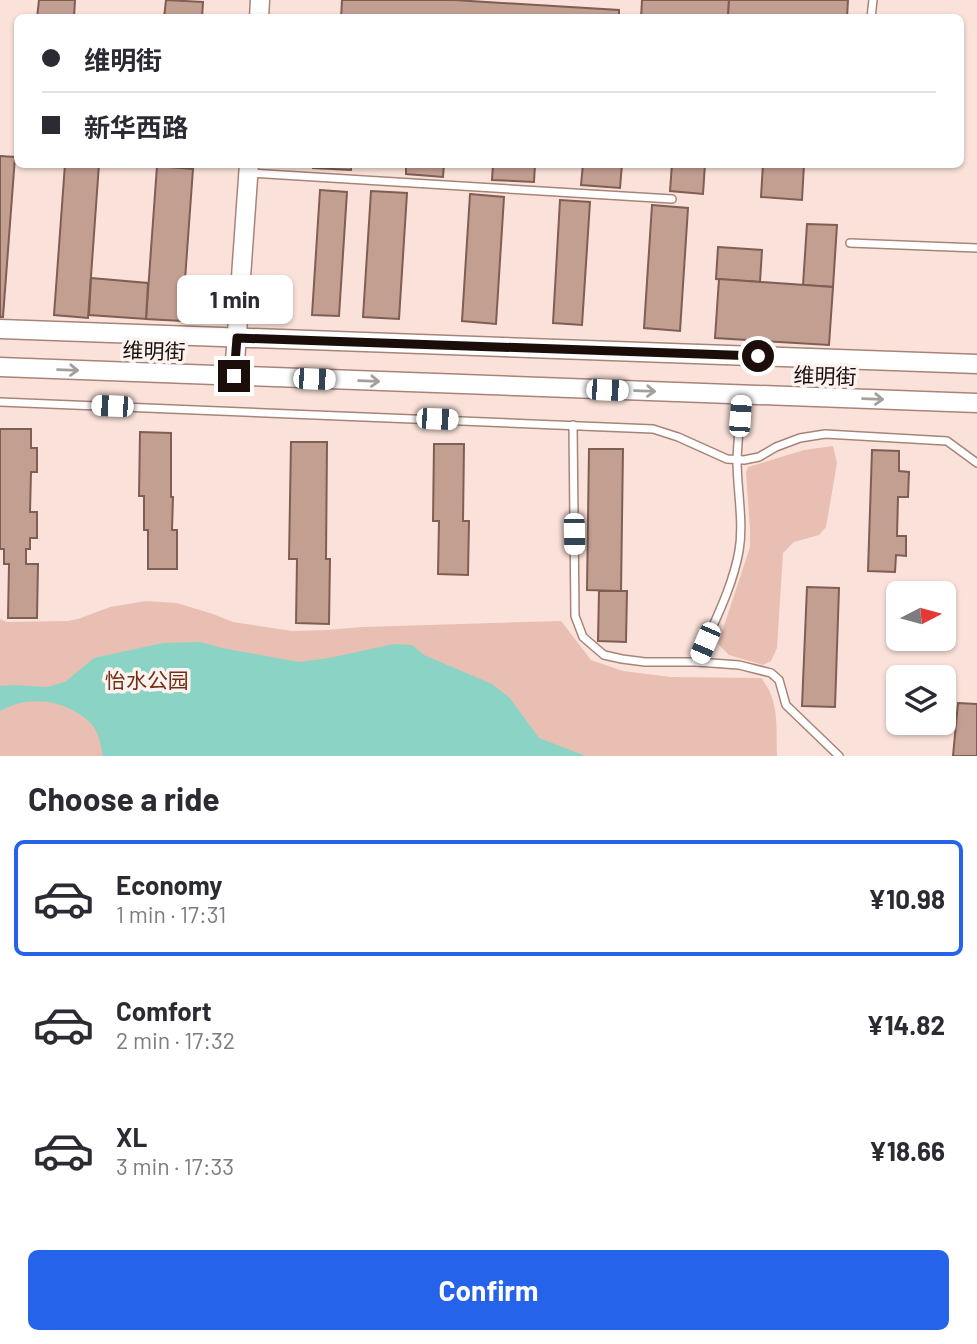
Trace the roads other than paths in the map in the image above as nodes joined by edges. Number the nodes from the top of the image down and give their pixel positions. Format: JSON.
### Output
{"nodes":[{"id":1,"x":248,"y":169,"type":"edge"},
{"id":2,"x":672,"y":199,"type":"dead end"},
{"id":3,"x":850,"y":243,"type":"dead end"},
{"id":4,"x":977,"y":248,"type":"edge"},
{"id":5,"x":0,"y":329,"type":"edge"},
{"id":6,"x":237,"y":338,"type":"junction"},
{"id":7,"x":977,"y":364,"type":"edge"},
{"id":8,"x":0,"y":367,"type":"edge"},
{"id":9,"x":234,"y":376,"type":"junction"},
{"id":10,"x":742,"y":395,"type":"junction"},
{"id":11,"x":0,"y":402,"type":"edge"},
{"id":12,"x":977,"y":403,"type":"edge"},
{"id":13,"x":573,"y":425,"type":"junction"},
{"id":14,"x":737,"y":460,"type":"junction"},
{"id":15,"x":977,"y":463,"type":"edge"},
{"id":16,"x":697,"y":662,"type":"junction"},
{"id":17,"x":839,"y":756,"type":"edge"}],
"edges":[{"from":1,"to":2,"type":"lane"},
{"from":1,"to":6,"type":"street"},
{"from":3,"to":4,"type":"lane"},
{"from":5,"to":6,"type":"street","name":"维明街"},
{"from":6,"to":7,"type":"street","name":"维明街"},
{"from":6,"to":9,"type":"street"},
{"from":8,"to":9,"type":"street","name":"维明街","one_way":true},
{"from":9,"to":10,"type":"street","name":"维明街","one_way":true},
{"from":10,"to":12,"type":"street","name":"维明街","one_way":true},
{"from":10,"to":14,"type":"lane"},
{"from":11,"to":13,"type":"lane"},
{"from":13,"to":14,"type":"lane"},
{"from":13,"to":16,"type":"lane"},
{"from":14,"to":15,"type":"lane"},
{"from":14,"to":16,"type":"lane"},
{"from":16,"to":17,"type":"lane"}]}
